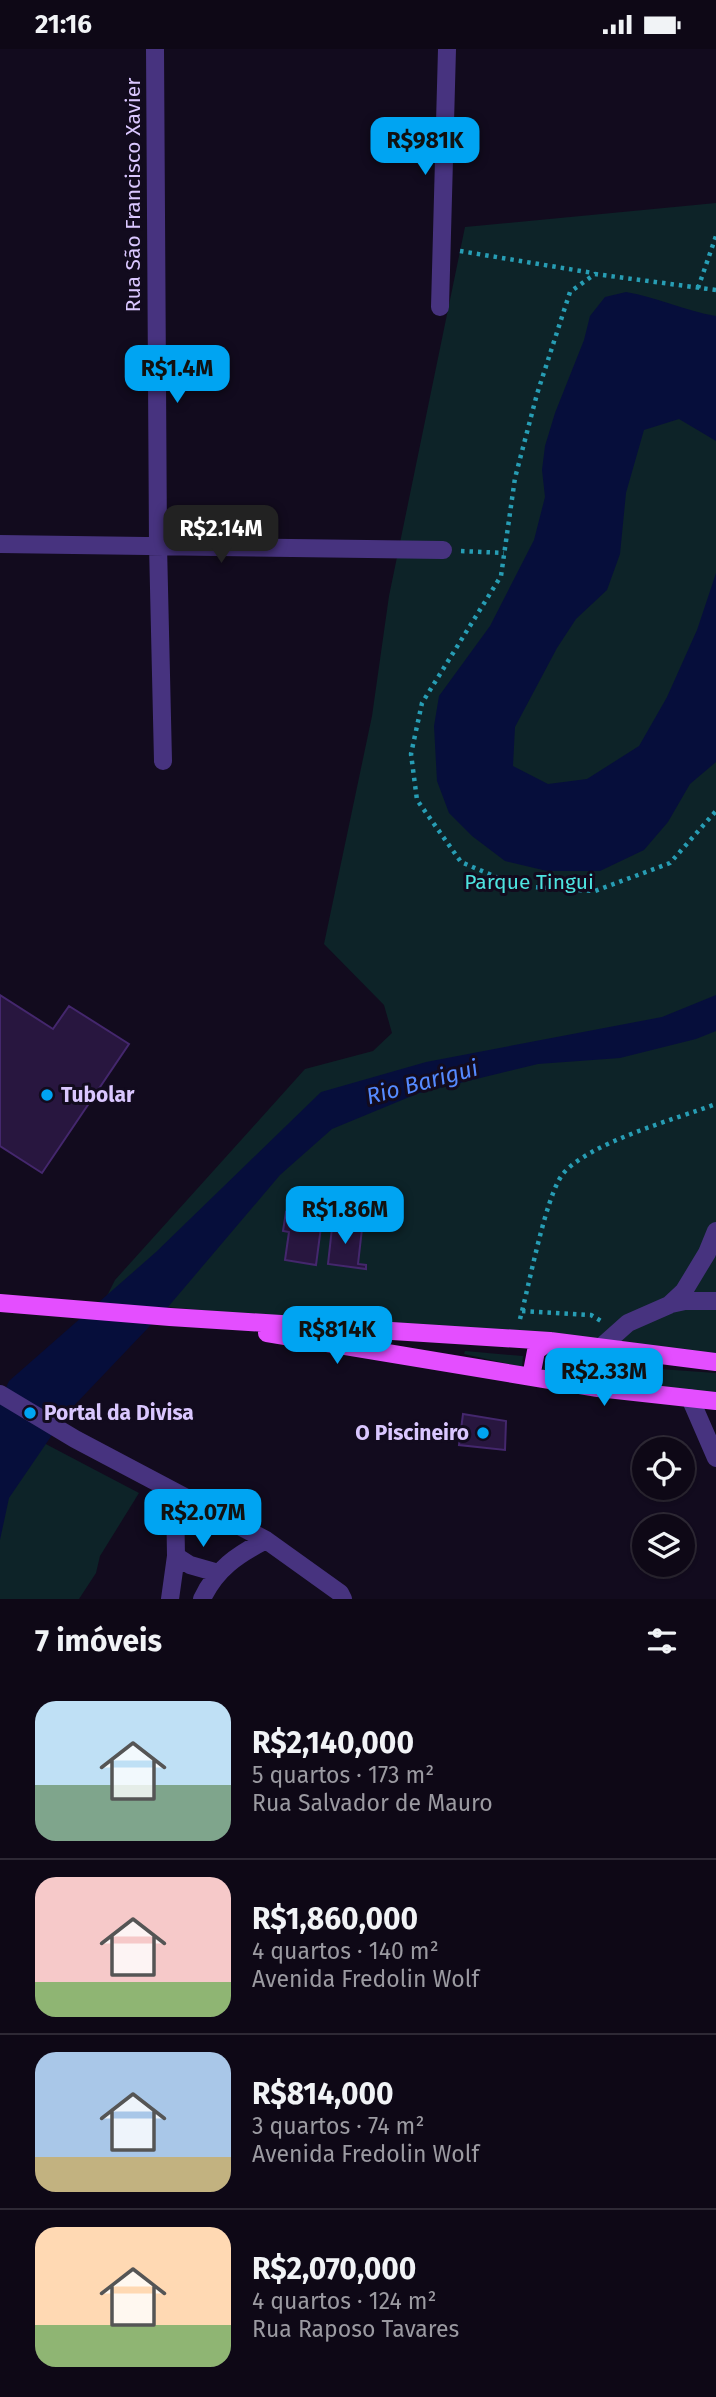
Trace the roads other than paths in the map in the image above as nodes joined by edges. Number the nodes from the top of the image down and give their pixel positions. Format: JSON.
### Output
{"nodes":[{"id":1,"x":155,"y":49,"type":"edge"},
{"id":2,"x":447,"y":49,"type":"edge"},
{"id":3,"x":440,"y":307,"type":"dead end"},
{"id":4,"x":0,"y":544,"type":"edge"},
{"id":5,"x":158,"y":545,"type":"junction"},
{"id":6,"x":443,"y":550,"type":"road end"},
{"id":7,"x":163,"y":761,"type":"dead end"},
{"id":8,"x":716,"y":1231,"type":"edge"},
{"id":9,"x":716,"y":1301,"type":"edge"},
{"id":10,"x":2,"y":1303,"type":"edge"},
{"id":11,"x":669,"y":1305,"type":"junction"},
{"id":12,"x":177,"y":1318,"type":"junction"},
{"id":13,"x":550,"y":1342,"type":"junction"},
{"id":14,"x":600,"y":1348,"type":"junction"},
{"id":15,"x":716,"y":1362,"type":"edge"},
{"id":16,"x":531,"y":1377,"type":"junction"},
{"id":17,"x":598,"y":1388,"type":"junction"},
{"id":18,"x":0,"y":1394,"type":"edge"},
{"id":19,"x":690,"y":1398,"type":"junction"},
{"id":20,"x":716,"y":1401,"type":"edge"},
{"id":21,"x":716,"y":1458,"type":"edge"},
{"id":22,"x":175,"y":1493,"type":"junction"},
{"id":23,"x":266,"y":1539,"type":"junction"},
{"id":24,"x":176,"y":1556,"type":"junction"},
{"id":25,"x":218,"y":1573,"type":"junction"},
{"id":26,"x":170,"y":1599,"type":"edge"},
{"id":27,"x":202,"y":1599,"type":"edge"},
{"id":28,"x":343,"y":1599,"type":"edge"}],
"edges":[{"from":1,"to":5,"type":"street","name":"Rua São Francisco Xavier"},
{"from":2,"to":3,"type":"street"},
{"from":4,"to":5,"type":"street"},
{"from":5,"to":6,"type":"street"},
{"from":5,"to":7,"type":"street","name":"Rua São Francisco Xavier"},
{"from":8,"to":11,"type":"street"},
{"from":9,"to":11,"type":"street"},
{"from":10,"to":12,"type":"main road"},
{"from":11,"to":14,"type":"street"},
{"from":12,"to":13,"type":"main road"},
{"from":12,"to":16,"type":"main road"},
{"from":13,"to":14,"type":"main road"},
{"from":13,"to":16,"type":"main road"},
{"from":14,"to":15,"type":"main road"},
{"from":14,"to":17,"type":"main road"},
{"from":16,"to":17,"type":"main road"},
{"from":17,"to":19,"type":"main road"},
{"from":18,"to":22,"type":"street"},
{"from":19,"to":20,"type":"main road"},
{"from":19,"to":21,"type":"street"},
{"from":22,"to":23,"type":"street"},
{"from":22,"to":24,"type":"street"},
{"from":23,"to":25,"type":"street"},
{"from":23,"to":28,"type":"street"},
{"from":24,"to":25,"type":"street"},
{"from":24,"to":26,"type":"street"},
{"from":25,"to":27,"type":"street"}]}
